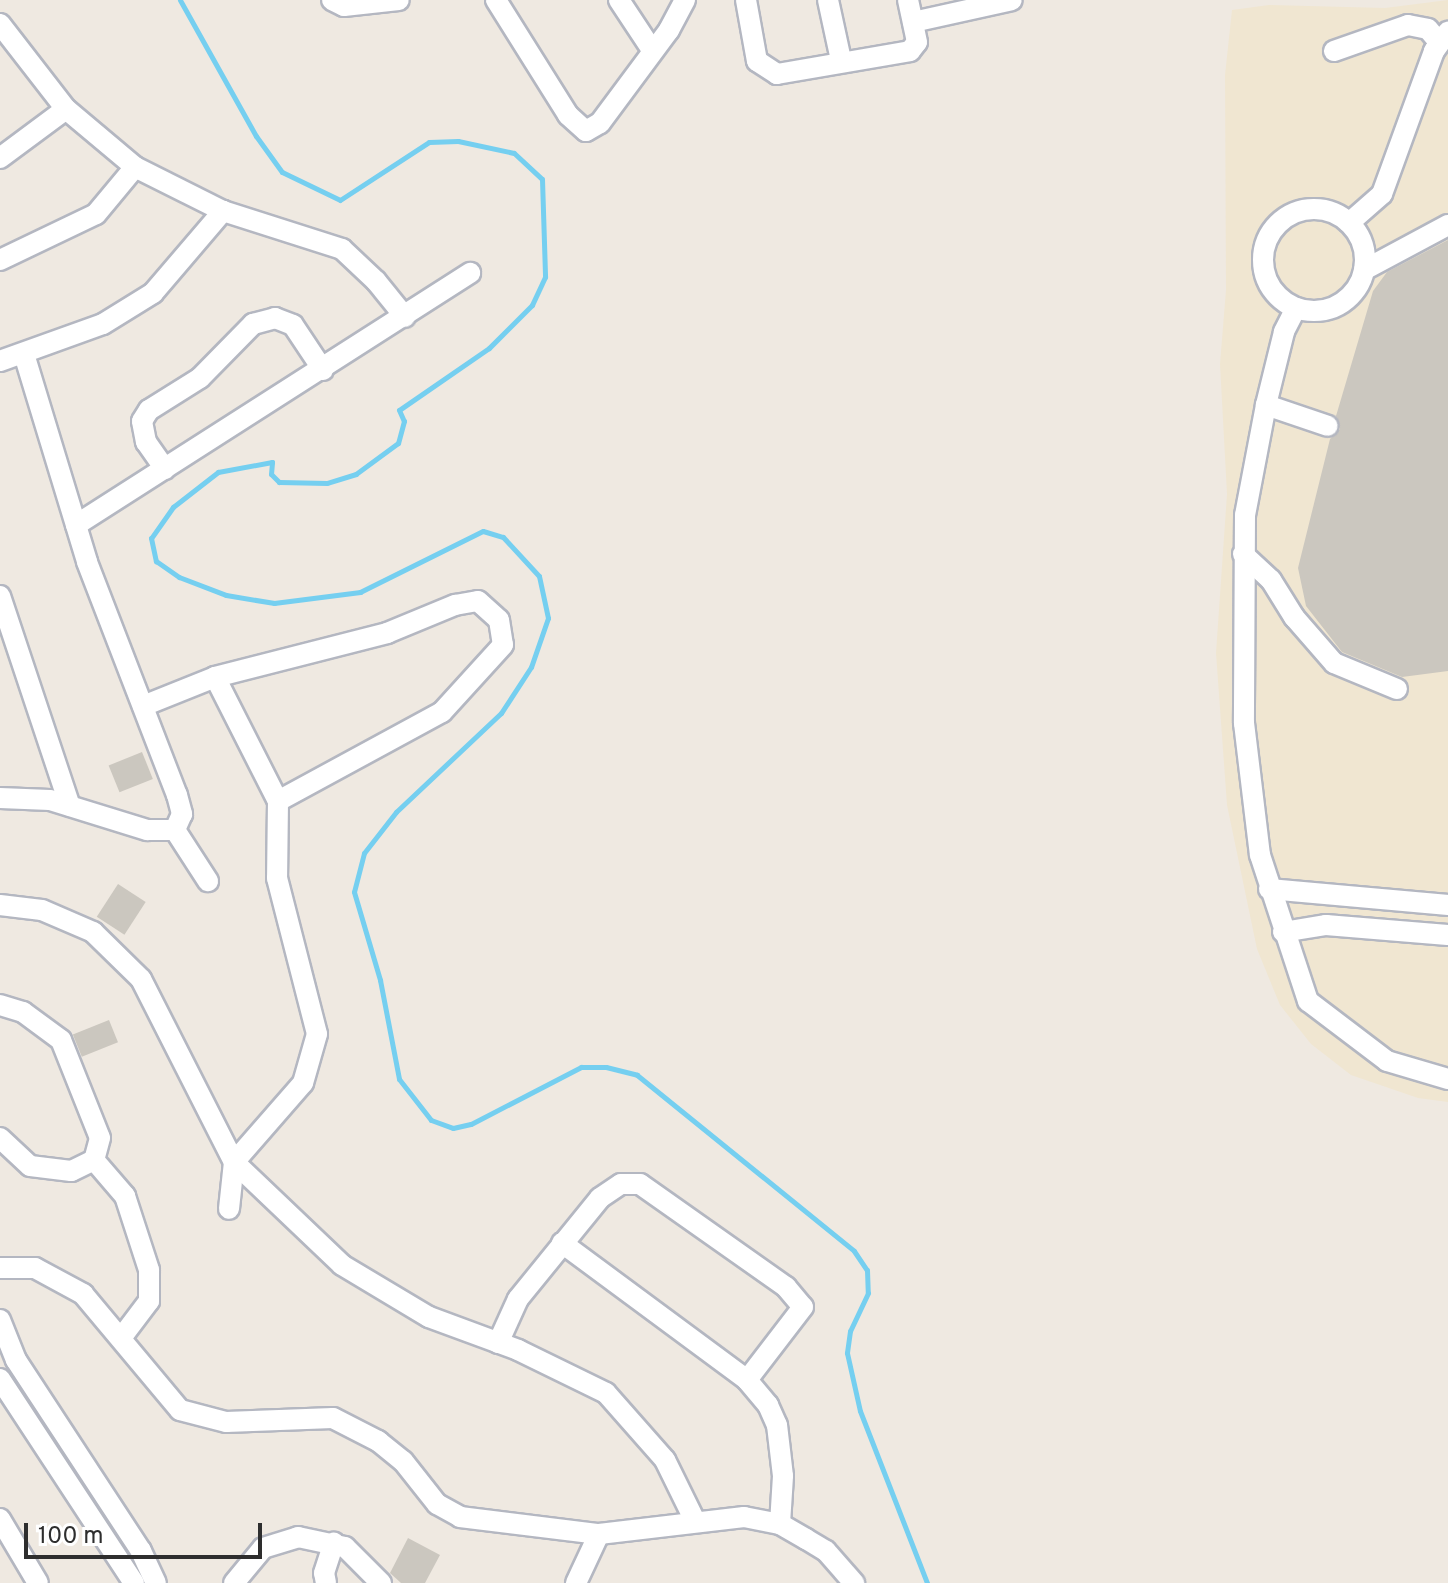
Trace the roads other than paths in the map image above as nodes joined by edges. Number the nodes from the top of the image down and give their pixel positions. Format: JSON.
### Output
{"nodes":[{"id":1,"x":332,"y":0,"type":"edge"},
{"id":2,"x":399,"y":0,"type":"edge"},
{"id":3,"x":496,"y":0,"type":"edge"},
{"id":4,"x":619,"y":0,"type":"edge"},
{"id":5,"x":685,"y":0,"type":"edge"},
{"id":6,"x":746,"y":0,"type":"edge"},
{"id":7,"x":828,"y":0,"type":"edge"},
{"id":8,"x":908,"y":0,"type":"edge"},
{"id":9,"x":1012,"y":0,"type":"edge"},
{"id":10,"x":913,"y":22,"type":"junction"},
{"id":11,"x":0,"y":24,"type":"edge"},
{"id":12,"x":1443,"y":37,"type":"edge"},
{"id":13,"x":652,"y":50,"type":"junction"},
{"id":14,"x":1334,"y":51,"type":"dead end"},
{"id":15,"x":841,"y":60,"type":"junction"},
{"id":16,"x":66,"y":109,"type":"junction"},
{"id":17,"x":0,"y":158,"type":"edge"},
{"id":18,"x":135,"y":167,"type":"junction"},
{"id":19,"x":223,"y":211,"type":"junction"},
{"id":20,"x":1349,"y":223,"type":"junction"},
{"id":21,"x":1448,"y":225,"type":"edge"},
{"id":22,"x":0,"y":260,"type":"edge"},
{"id":23,"x":1364,"y":270,"type":"junction"},
{"id":24,"x":470,"y":273,"type":"dead end"},
{"id":25,"x":1296,"y":308,"type":"junction"},
{"id":26,"x":405,"y":317,"type":"junction"},
{"id":27,"x":24,"y":354,"type":"junction"},
{"id":28,"x":0,"y":361,"type":"edge"},
{"id":29,"x":323,"y":370,"type":"junction"},
{"id":30,"x":1266,"y":405,"type":"junction"},
{"id":31,"x":1328,"y":426,"type":"dead end"},
{"id":32,"x":165,"y":469,"type":"junction"},
{"id":33,"x":76,"y":525,"type":"junction"},
{"id":34,"x":1243,"y":554,"type":"junction"},
{"id":35,"x":0,"y":596,"type":"edge"},
{"id":36,"x":215,"y":677,"type":"junction"},
{"id":37,"x":1397,"y":689,"type":"dead end"},
{"id":38,"x":143,"y":706,"type":"junction"},
{"id":39,"x":0,"y":798,"type":"edge"},
{"id":40,"x":278,"y":801,"type":"junction"},
{"id":41,"x":70,"y":806,"type":"junction"},
{"id":42,"x":175,"y":830,"type":"junction"},
{"id":43,"x":208,"y":881,"type":"dead end"},
{"id":44,"x":1269,"y":889,"type":"junction"},
{"id":45,"x":0,"y":905,"type":"edge"},
{"id":46,"x":1448,"y":905,"type":"edge"},
{"id":47,"x":1283,"y":932,"type":"junction"},
{"id":48,"x":1448,"y":935,"type":"edge"},
{"id":49,"x":0,"y":1005,"type":"edge"},
{"id":50,"x":1448,"y":1079,"type":"edge"},
{"id":51,"x":0,"y":1138,"type":"edge"},
{"id":52,"x":94,"y":1160,"type":"junction"},
{"id":53,"x":234,"y":1162,"type":"junction"},
{"id":54,"x":229,"y":1209,"type":"dead end"},
{"id":55,"x":562,"y":1243,"type":"junction"},
{"id":56,"x":0,"y":1268,"type":"edge"},
{"id":57,"x":0,"y":1320,"type":"edge"},
{"id":58,"x":121,"y":1338,"type":"junction"},
{"id":59,"x":498,"y":1343,"type":"junction"},
{"id":60,"x":0,"y":1379,"type":"edge"},
{"id":61,"x":747,"y":1380,"type":"junction"},
{"id":62,"x":0,"y":1519,"type":"edge"},
{"id":63,"x":694,"y":1519,"type":"junction"},
{"id":64,"x":780,"y":1524,"type":"junction"},
{"id":65,"x":599,"y":1534,"type":"junction"},
{"id":66,"x":334,"y":1543,"type":"junction"},
{"id":67,"x":38,"y":1583,"type":"edge"},
{"id":68,"x":134,"y":1583,"type":"edge"},
{"id":69,"x":156,"y":1583,"type":"edge"},
{"id":70,"x":234,"y":1583,"type":"edge"},
{"id":71,"x":326,"y":1583,"type":"edge"},
{"id":72,"x":381,"y":1583,"type":"edge"},
{"id":73,"x":576,"y":1583,"type":"edge"},
{"id":74,"x":854,"y":1583,"type":"edge"}],
"edges":[{"from":1,"to":2,"type":"street"},
{"from":3,"to":13,"type":"street"},
{"from":4,"to":13,"type":"street"},
{"from":5,"to":13,"type":"street"},
{"from":6,"to":15,"type":"street"},
{"from":7,"to":15,"type":"street"},
{"from":8,"to":10,"type":"street"},
{"from":9,"to":10,"type":"street"},
{"from":10,"to":15,"type":"street"},
{"from":11,"to":16,"type":"street"},
{"from":12,"to":14,"type":"street"},
{"from":12,"to":20,"type":"street"},
{"from":16,"to":17,"type":"street"},
{"from":16,"to":18,"type":"street"},
{"from":18,"to":19,"type":"street"},
{"from":18,"to":22,"type":"street"},
{"from":19,"to":26,"type":"street"},
{"from":19,"to":27,"type":"street"},
{"from":20,"to":23,"type":"street"},
{"from":20,"to":25,"type":"street"},
{"from":21,"to":23,"type":"street"},
{"from":23,"to":25,"type":"street"},
{"from":24,"to":26,"type":"street"},
{"from":25,"to":30,"type":"street"},
{"from":26,"to":29,"type":"street"},
{"from":27,"to":28,"type":"street"},
{"from":27,"to":33,"type":"street"},
{"from":29,"to":32,"type":"street"},
{"from":29,"to":32,"type":"street"},
{"from":30,"to":31,"type":"street"},
{"from":30,"to":34,"type":"street"},
{"from":32,"to":33,"type":"street"},
{"from":33,"to":38,"type":"street"},
{"from":34,"to":37,"type":"street"},
{"from":34,"to":44,"type":"street"},
{"from":35,"to":41,"type":"street"},
{"from":36,"to":38,"type":"street"},
{"from":36,"to":40,"type":"street"},
{"from":36,"to":40,"type":"street"},
{"from":38,"to":42,"type":"street"},
{"from":39,"to":41,"type":"street"},
{"from":40,"to":53,"type":"street"},
{"from":41,"to":42,"type":"street"},
{"from":42,"to":43,"type":"street"},
{"from":44,"to":46,"type":"street"},
{"from":44,"to":47,"type":"street"},
{"from":45,"to":53,"type":"street"},
{"from":47,"to":48,"type":"street"},
{"from":47,"to":50,"type":"street"},
{"from":49,"to":52,"type":"street"},
{"from":51,"to":52,"type":"street"},
{"from":52,"to":58,"type":"street"},
{"from":53,"to":54,"type":"street"},
{"from":53,"to":59,"type":"street"},
{"from":55,"to":59,"type":"street"},
{"from":55,"to":61,"type":"street"},
{"from":55,"to":61,"type":"street"},
{"from":56,"to":58,"type":"street"},
{"from":57,"to":69,"type":"street"},
{"from":58,"to":65,"type":"street"},
{"from":59,"to":63,"type":"street"},
{"from":60,"to":68,"type":"street"},
{"from":61,"to":64,"type":"street"},
{"from":62,"to":67,"type":"street"},
{"from":63,"to":64,"type":"street"},
{"from":63,"to":65,"type":"street"},
{"from":64,"to":74,"type":"street"},
{"from":65,"to":73,"type":"street"},
{"from":66,"to":70,"type":"street"},
{"from":66,"to":71,"type":"street"},
{"from":66,"to":72,"type":"street"}]}
